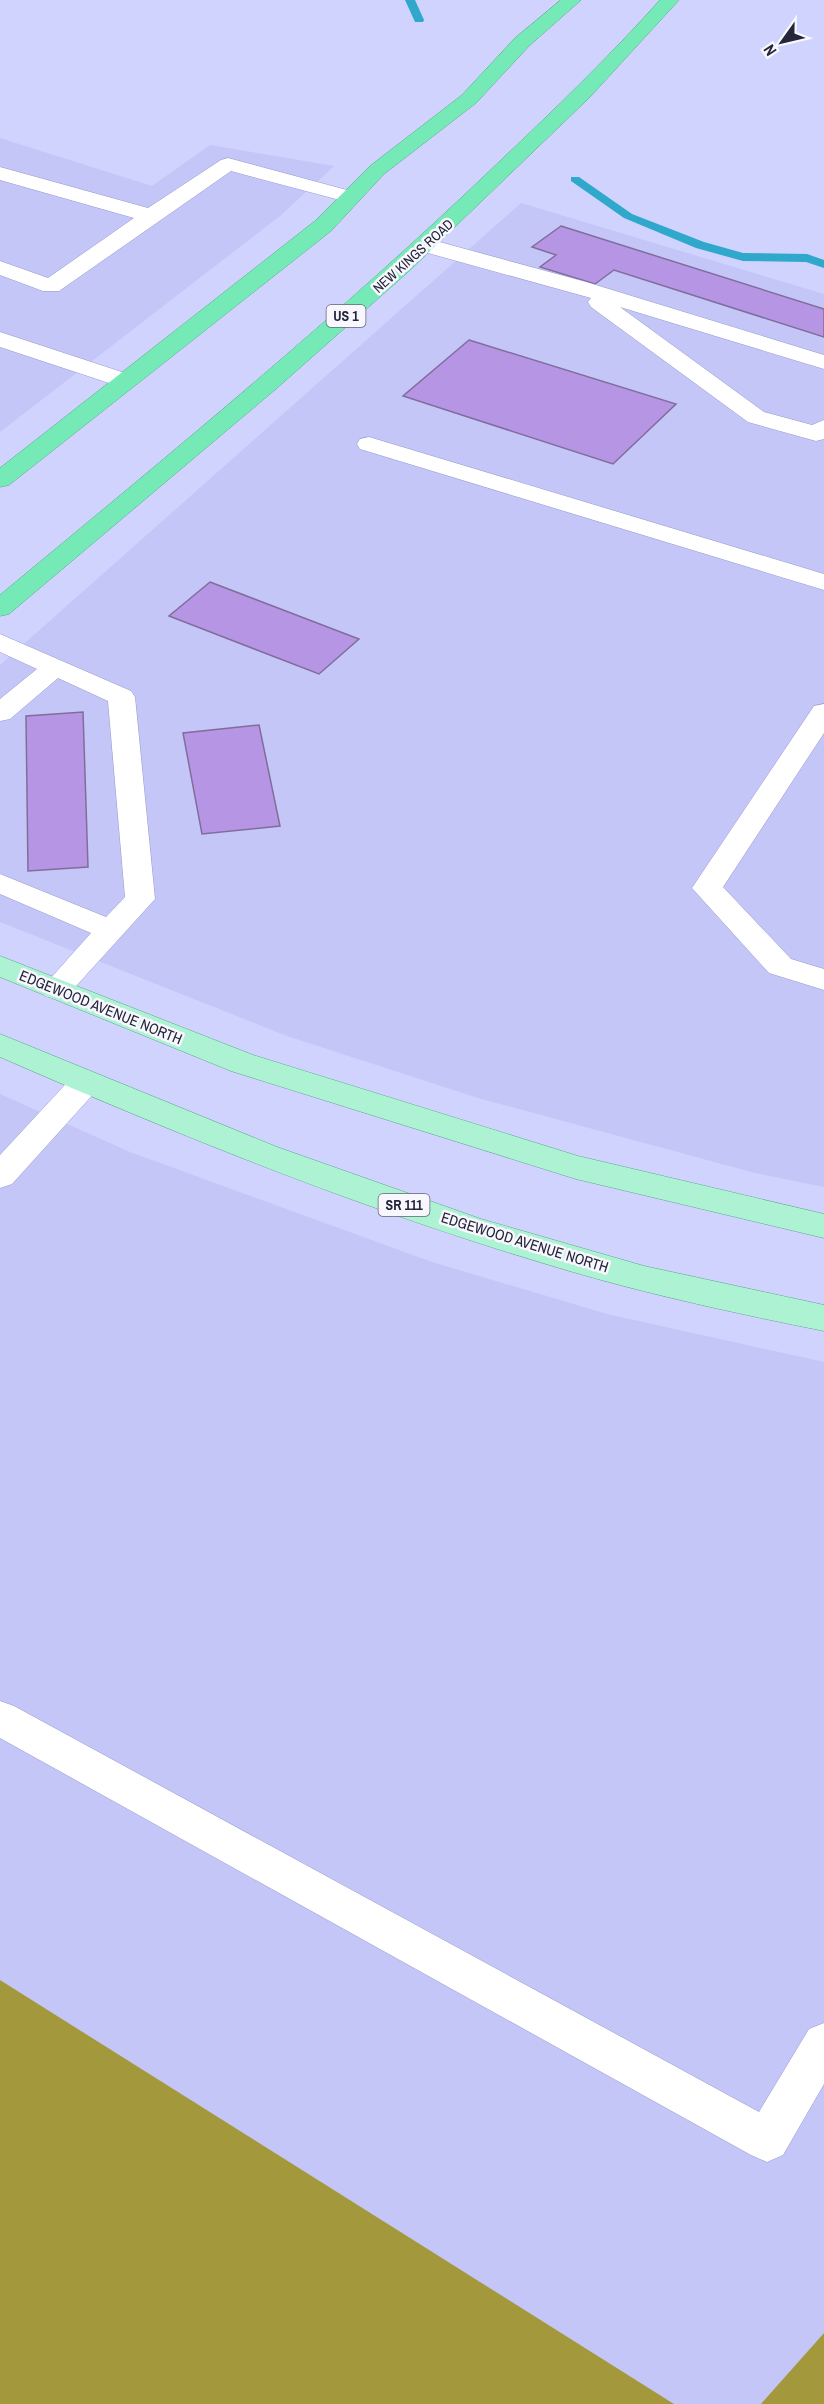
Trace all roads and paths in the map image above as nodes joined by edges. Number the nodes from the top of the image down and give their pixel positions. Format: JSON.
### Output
{"nodes":[{"id":1,"x":572,"y":0,"type":"edge"},
{"id":2,"x":670,"y":0,"type":"edge"},
{"id":3,"x":0,"y":173,"type":"edge"},
{"id":4,"x":351,"y":197,"type":"junction"},
{"id":5,"x":151,"y":216,"type":"junction"},
{"id":6,"x":425,"y":245,"type":"junction"},
{"id":7,"x":0,"y":268,"type":"edge"},
{"id":8,"x":578,"y":287,"type":"junction"},
{"id":9,"x":0,"y":339,"type":"edge"},
{"id":10,"x":52,"y":356,"type":"junction"},
{"id":11,"x":824,"y":362,"type":"edge"},
{"id":12,"x":0,"y":364,"type":"edge"},
{"id":13,"x":126,"y":381,"type":"junction"},
{"id":14,"x":824,"y":427,"type":"edge"},
{"id":15,"x":369,"y":444,"type":"dead end"},
{"id":16,"x":0,"y":480,"type":"edge"},
{"id":17,"x":824,"y":582,"type":"edge"},
{"id":18,"x":0,"y":608,"type":"edge"},
{"id":19,"x":0,"y":642,"type":"edge"},
{"id":20,"x":55,"y":667,"type":"junction"},
{"id":21,"x":824,"y":712,"type":"edge"},
{"id":22,"x":0,"y":713,"type":"edge"},
{"id":23,"x":0,"y":883,"type":"edge"},
{"id":24,"x":111,"y":930,"type":"junction"},
{"id":25,"x":0,"y":966,"type":"edge"},
{"id":26,"x":824,"y":980,"type":"edge"},
{"id":27,"x":56,"y":989,"type":"junction"},
{"id":28,"x":0,"y":1045,"type":"edge"},
{"id":29,"x":86,"y":1082,"type":"junction"},
{"id":30,"x":0,"y":1176,"type":"edge"},
{"id":31,"x":824,"y":1226,"type":"edge"},
{"id":32,"x":824,"y":1318,"type":"edge"},
{"id":33,"x":0,"y":1719,"type":"edge"},
{"id":34,"x":824,"y":2043,"type":"edge"}],
"edges":[{"from":1,"to":4,"type":"highway"},
{"from":2,"to":6,"type":"highway","name":"NEW KINGS ROAD","number":"US 1"},
{"from":3,"to":5,"type":"lane"},
{"from":4,"to":5,"type":"lane"},
{"from":4,"to":13,"type":"highway"},
{"from":5,"to":7,"type":"lane"},
{"from":6,"to":8,"type":"lane"},
{"from":6,"to":18,"type":"highway","name":"NEW KINGS ROAD","number":"US 1"},
{"from":8,"to":11,"type":"lane"},
{"from":8,"to":14,"type":"lane"},
{"from":9,"to":10,"type":"lane"},
{"from":10,"to":12,"type":"lane"},
{"from":10,"to":13,"type":"lane"},
{"from":13,"to":16,"type":"highway"},
{"from":15,"to":17,"type":"lane"},
{"from":19,"to":20,"type":"lane"},
{"from":20,"to":22,"type":"lane"},
{"from":20,"to":24,"type":"lane"},
{"from":21,"to":26,"type":"lane"},
{"from":23,"to":24,"type":"lane"},
{"from":24,"to":27,"type":"lane"},
{"from":25,"to":27,"type":"main road","name":"EDGEWOOD AVENUE NORTH"},
{"from":27,"to":31,"type":"main road","name":"EDGEWOOD AVENUE NORTH"},
{"from":28,"to":29,"type":"main road","name":"EDGEWOOD AVENUE NORTH","number":"SR 111"},
{"from":29,"to":30,"type":"lane"},
{"from":29,"to":32,"type":"main road","name":"EDGEWOOD AVENUE NORTH","number":"SR 111"},
{"from":33,"to":34,"type":"lane"}]}
